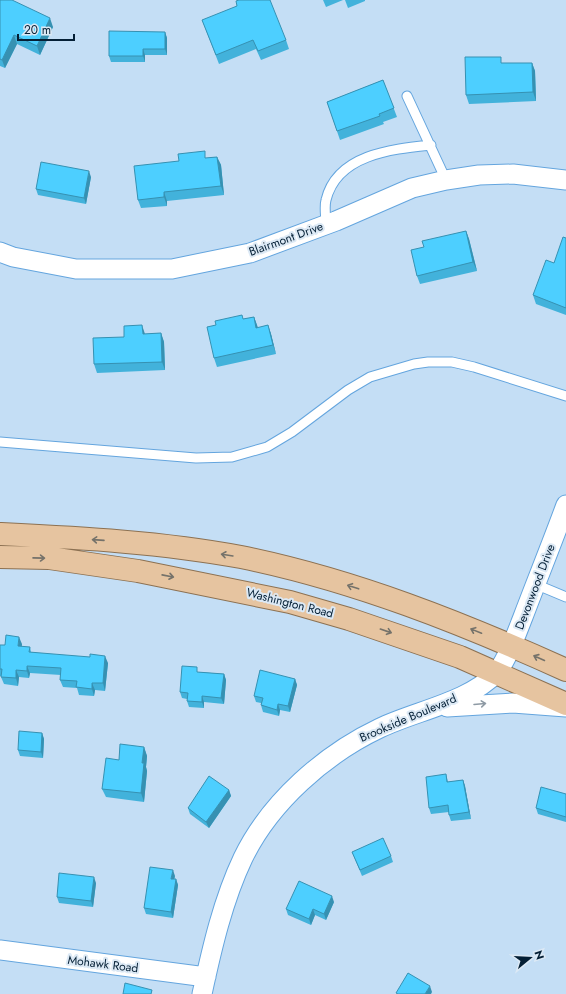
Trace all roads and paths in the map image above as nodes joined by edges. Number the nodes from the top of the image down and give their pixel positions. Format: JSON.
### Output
{"nodes":[{"id":1,"x":407,"y":96,"type":"dead end"},
{"id":2,"x":431,"y":145,"type":"junction"},
{"id":3,"x":446,"y":180,"type":"junction"},
{"id":4,"x":566,"y":180,"type":"edge"},
{"id":5,"x":326,"y":224,"type":"junction"},
{"id":6,"x":0,"y":252,"type":"edge"},
{"id":7,"x":566,"y":396,"type":"edge"},
{"id":8,"x":0,"y":442,"type":"edge"},
{"id":9,"x":566,"y":505,"type":"edge"},
{"id":10,"x":0,"y":534,"type":"edge"},
{"id":11,"x":0,"y":557,"type":"edge"},
{"id":12,"x":536,"y":584,"type":"junction"},
{"id":13,"x":566,"y":597,"type":"edge"},
{"id":14,"x":512,"y":646,"type":"junction"},
{"id":15,"x":566,"y":670,"type":"edge"},
{"id":16,"x":497,"y":672,"type":"junction"},
{"id":17,"x":566,"y":704,"type":"edge"},
{"id":18,"x":566,"y":707,"type":"edge"},
{"id":19,"x":427,"y":709,"type":"junction"},
{"id":20,"x":0,"y":950,"type":"edge"},
{"id":21,"x":204,"y":986,"type":"edge"}],
"edges":[{"from":1,"to":2,"type":"lane"},
{"from":2,"to":3,"type":"lane"},
{"from":2,"to":5,"type":"lane"},
{"from":3,"to":4,"type":"street","name":"Blairmont Drive"},
{"from":3,"to":5,"type":"street","name":"Blairmont Drive"},
{"from":5,"to":6,"type":"street","name":"Blairmont Drive"},
{"from":7,"to":8,"type":"lane"},
{"from":9,"to":12,"type":"street","name":"Devonwood Drive"},
{"from":14,"to":10,"type":"main road","one_way":true},
{"from":11,"to":16,"type":"main road","name":"Washington Road","one_way":true},
{"from":12,"to":13,"type":"lane"},
{"from":12,"to":14,"type":"street","name":"Devonwood Drive"},
{"from":15,"to":14,"type":"main road","one_way":true},
{"from":14,"to":16,"type":"street","name":"Devonwood Drive"},
{"from":16,"to":17,"type":"main road","name":"Washington Road"},
{"from":16,"to":19,"type":"street","name":"Brookside Boulevard"},
{"from":19,"to":18,"type":"street","one_way":true},
{"from":19,"to":21,"type":"street","name":"Brookside Boulevard"},
{"from":20,"to":21,"type":"street","name":"Mohawk Road"}]}
